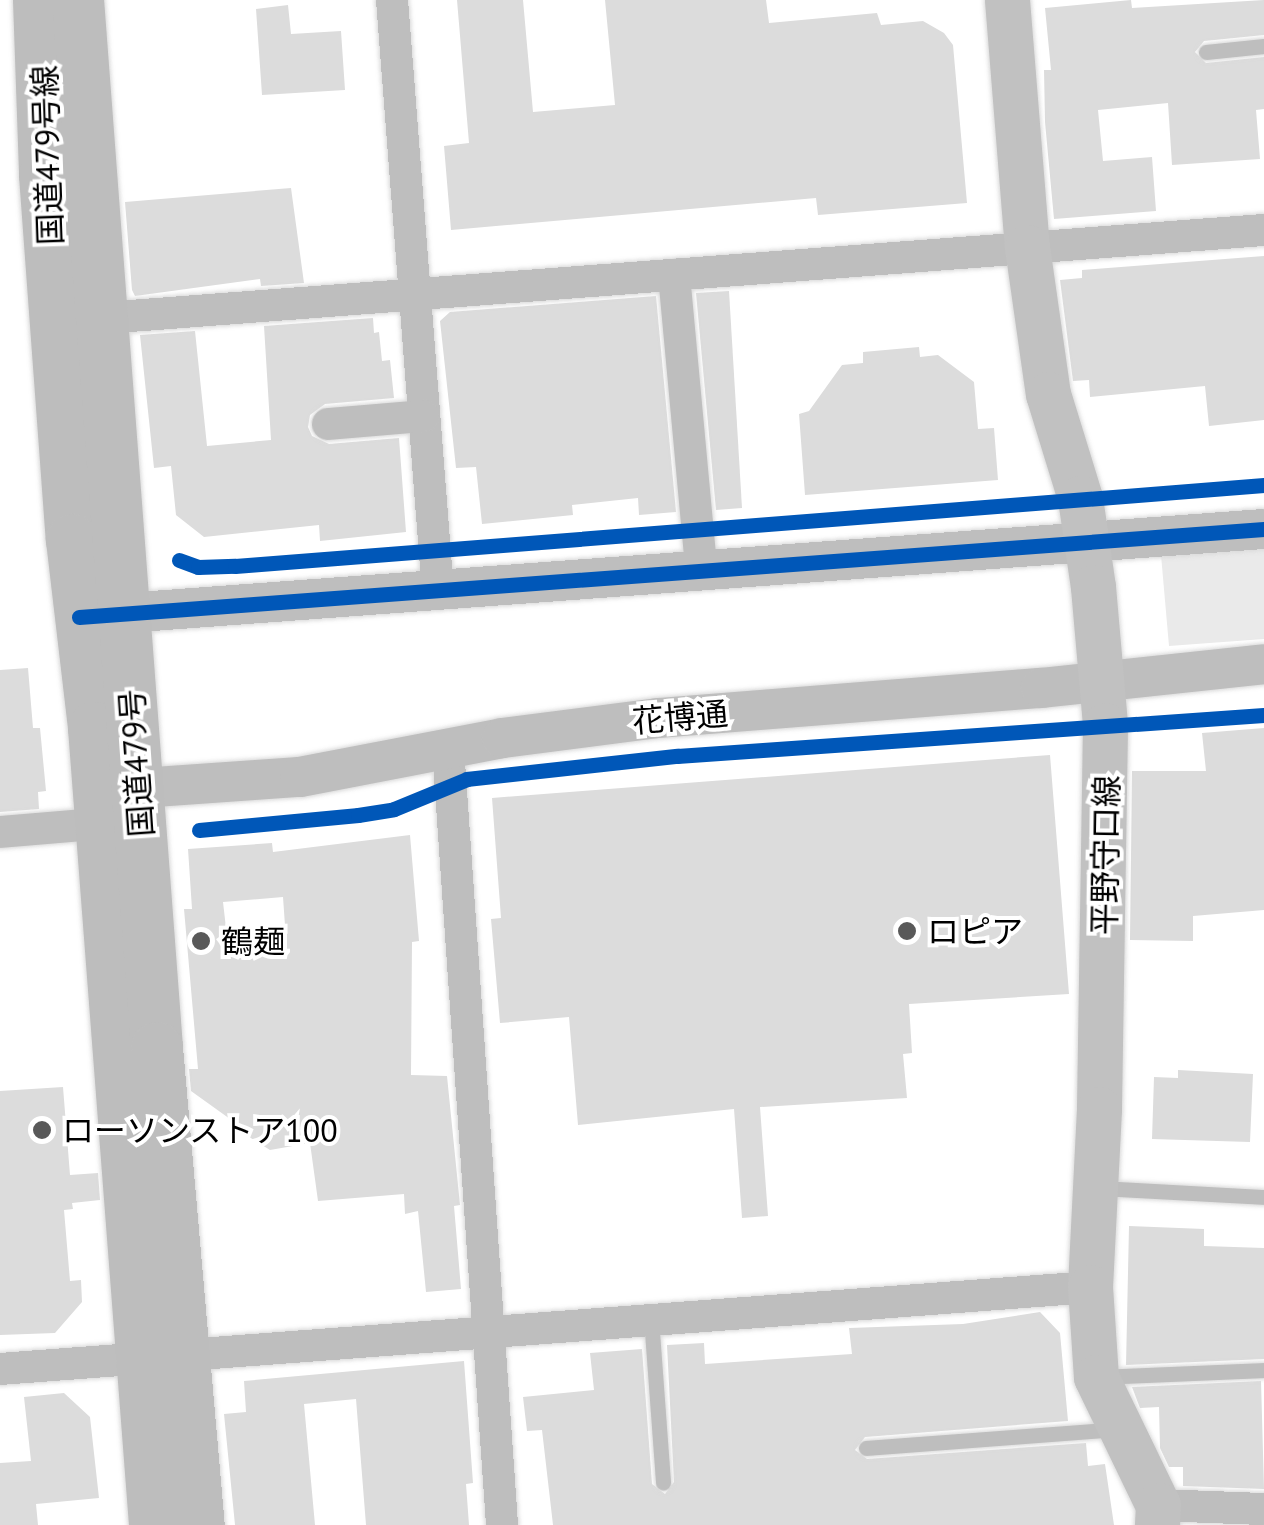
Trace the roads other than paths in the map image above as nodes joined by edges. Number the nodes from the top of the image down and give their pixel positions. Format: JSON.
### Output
{"nodes":[{"id":1,"x":39,"y":0,"type":"edge"},
{"id":2,"x":78,"y":0,"type":"edge"},
{"id":3,"x":392,"y":0,"type":"edge"},
{"id":4,"x":1007,"y":0,"type":"edge"},
{"id":5,"x":1264,"y":46,"type":"edge"},
{"id":6,"x":1206,"y":52,"type":"dead end"},
{"id":7,"x":1264,"y":230,"type":"edge"},
{"id":8,"x":1027,"y":246,"type":"junction"},
{"id":9,"x":674,"y":275,"type":"junction"},
{"id":10,"x":414,"y":294,"type":"junction"},
{"id":11,"x":79,"y":313,"type":"junction"},
{"id":12,"x":424,"y":416,"type":"junction"},
{"id":13,"x":328,"y":424,"type":"dead end"},
{"id":14,"x":1264,"y":530,"type":"edge"},
{"id":15,"x":1086,"y":543,"type":"junction"},
{"id":16,"x":702,"y":574,"type":"junction"},
{"id":17,"x":438,"y":592,"type":"junction"},
{"id":18,"x":101,"y":615,"type":"junction"},
{"id":19,"x":1264,"y":664,"type":"edge"},
{"id":20,"x":1099,"y":681,"type":"junction"},
{"id":21,"x":448,"y":748,"type":"junction"},
{"id":22,"x":119,"y":806,"type":"junction"},
{"id":23,"x":0,"y":832,"type":"edge"},
{"id":24,"x":1097,"y":1188,"type":"junction"},
{"id":25,"x":1264,"y":1198,"type":"edge"},
{"id":26,"x":1090,"y":1287,"type":"junction"},
{"id":27,"x":651,"y":1318,"type":"junction"},
{"id":28,"x":490,"y":1329,"type":"junction"},
{"id":29,"x":164,"y":1355,"type":"junction"},
{"id":30,"x":0,"y":1369,"type":"edge"},
{"id":31,"x":1264,"y":1370,"type":"edge"},
{"id":32,"x":1096,"y":1377,"type":"junction"},
{"id":33,"x":1122,"y":1429,"type":"junction"},
{"id":34,"x":866,"y":1448,"type":"dead end"},
{"id":35,"x":663,"y":1483,"type":"dead end"},
{"id":36,"x":1264,"y":1509,"type":"edge"},
{"id":37,"x":1157,"y":1515,"type":"edge"},
{"id":38,"x":155,"y":1525,"type":"edge"},
{"id":39,"x":199,"y":1525,"type":"edge"},
{"id":40,"x":502,"y":1525,"type":"edge"}],
"edges":[{"from":1,"to":11,"type":"highway","name":"国道479号線"},
{"from":2,"to":11,"type":"highway","name":"国道479号"},
{"from":3,"to":10,"type":"street"},
{"from":4,"to":8,"type":"main road","name":"平野守口線"},
{"from":5,"to":6,"type":"lane"},
{"from":7,"to":8,"type":"street"},
{"from":8,"to":9,"type":"street"},
{"from":8,"to":15,"type":"main road","name":"平野守口線"},
{"from":9,"to":10,"type":"street"},
{"from":9,"to":16,"type":"street"},
{"from":10,"to":11,"type":"street"},
{"from":10,"to":12,"type":"street"},
{"from":11,"to":18,"type":"highway","name":"国道479号"},
{"from":12,"to":13,"type":"street"},
{"from":12,"to":17,"type":"street"},
{"from":14,"to":15,"type":"street"},
{"from":15,"to":16,"type":"street"},
{"from":15,"to":20,"type":"main road","name":"平野守口線"},
{"from":16,"to":17,"type":"street"},
{"from":17,"to":18,"type":"street"},
{"from":18,"to":22,"type":"highway","name":"国道479号"},
{"from":19,"to":20,"type":"street","name":"花博通"},
{"from":20,"to":21,"type":"street","name":"花博通"},
{"from":20,"to":24,"type":"main road","name":"平野守口線"},
{"from":21,"to":22,"type":"street","name":"花博通"},
{"from":21,"to":28,"type":"street"},
{"from":22,"to":23,"type":"street"},
{"from":22,"to":29,"type":"highway","name":"国道479号"},
{"from":24,"to":25,"type":"lane"},
{"from":24,"to":26,"type":"main road","name":"平野守口線"},
{"from":26,"to":27,"type":"street"},
{"from":26,"to":32,"type":"main road","name":"平野守口線"},
{"from":27,"to":28,"type":"street"},
{"from":27,"to":35,"type":"lane"},
{"from":28,"to":29,"type":"street"},
{"from":28,"to":40,"type":"street"},
{"from":29,"to":30,"type":"street"},
{"from":29,"to":38,"type":"highway","name":"国道479号"},
{"from":29,"to":39,"type":"highway","name":"国道479号"},
{"from":31,"to":32,"type":"lane"},
{"from":32,"to":33,"type":"main road","name":"平野守口線"},
{"from":33,"to":34,"type":"lane"},
{"from":33,"to":37,"type":"main road","name":"平野守口線"},
{"from":36,"to":37,"type":"street"}]}
